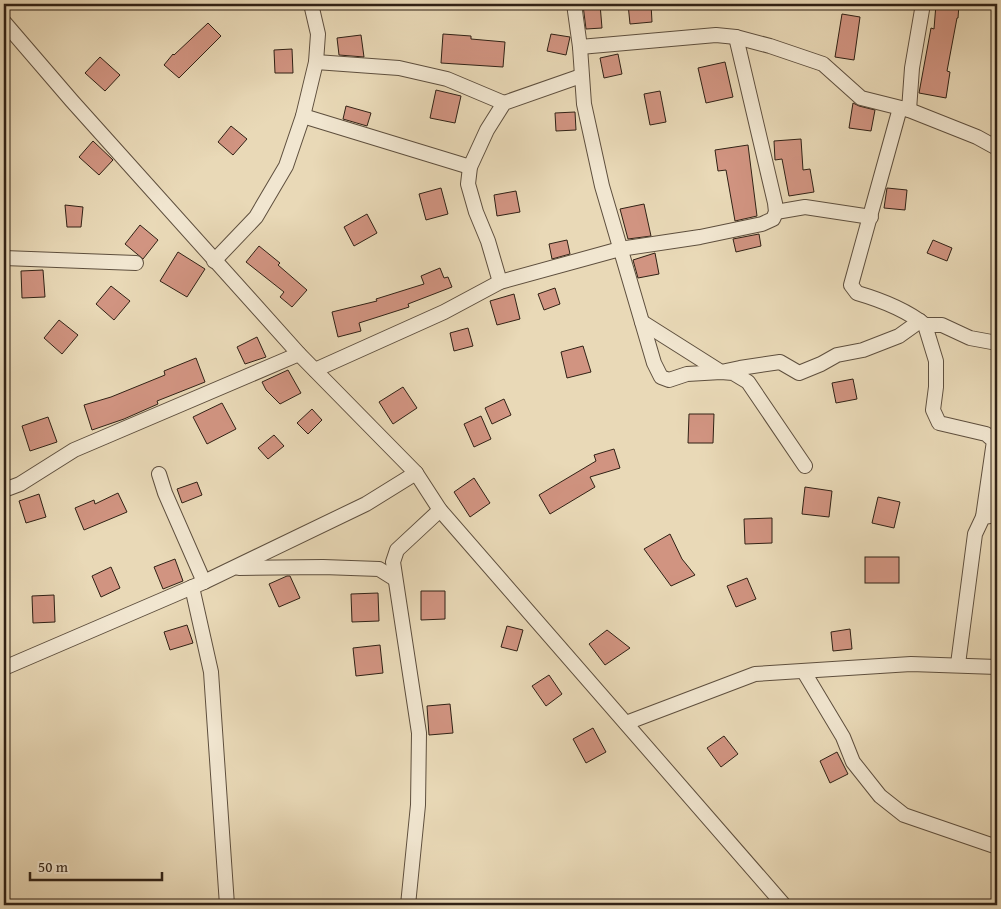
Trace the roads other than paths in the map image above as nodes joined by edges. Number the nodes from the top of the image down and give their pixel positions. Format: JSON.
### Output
{"nodes":[{"id":1,"x":311,"y":4,"type":"edge"},
{"id":2,"x":574,"y":4,"type":"edge"},
{"id":3,"x":923,"y":4,"type":"edge"},
{"id":4,"x":4,"y":22,"type":"edge"},
{"id":5,"x":736,"y":37,"type":"junction"},
{"id":6,"x":580,"y":47,"type":"junction"},
{"id":7,"x":316,"y":62,"type":"junction"},
{"id":8,"x":581,"y":76,"type":"junction"},
{"id":9,"x":504,"y":103,"type":"junction"},
{"id":10,"x":905,"y":109,"type":"junction"},
{"id":11,"x":303,"y":116,"type":"junction"},
{"id":12,"x":997,"y":148,"type":"edge"},
{"id":13,"x":470,"y":167,"type":"junction"},
{"id":14,"x":776,"y":212,"type":"junction"},
{"id":15,"x":871,"y":217,"type":"junction"},
{"id":16,"x":620,"y":249,"type":"junction"},
{"id":17,"x":4,"y":258,"type":"edge"},
{"id":18,"x":214,"y":261,"type":"junction"},
{"id":19,"x":136,"y":263,"type":"dead end"},
{"id":20,"x":500,"y":282,"type":"junction"},
{"id":21,"x":642,"y":322,"type":"junction"},
{"id":22,"x":922,"y":323,"type":"junction"},
{"id":23,"x":997,"y":343,"type":"edge"},
{"id":24,"x":299,"y":354,"type":"junction"},
{"id":25,"x":315,"y":370,"type":"junction"},
{"id":26,"x":720,"y":372,"type":"junction"},
{"id":27,"x":805,"y":466,"type":"dead end"},
{"id":28,"x":159,"y":474,"type":"dead end"},
{"id":29,"x":416,"y":474,"type":"junction"},
{"id":30,"x":4,"y":490,"type":"edge"},
{"id":31,"x":440,"y":510,"type":"junction"},
{"id":32,"x":997,"y":515,"type":"edge"},
{"id":33,"x":983,"y":517,"type":"junction"},
{"id":34,"x":232,"y":568,"type":"junction"},
{"id":35,"x":395,"y":579,"type":"junction"},
{"id":36,"x":198,"y":584,"type":"junction"},
{"id":37,"x":958,"y":664,"type":"junction"},
{"id":38,"x":997,"y":667,"type":"edge"},
{"id":39,"x":4,"y":668,"type":"edge"},
{"id":40,"x":804,"y":672,"type":"junction"},
{"id":41,"x":626,"y":723,"type":"junction"},
{"id":42,"x":997,"y":847,"type":"edge"},
{"id":43,"x":227,"y":905,"type":"edge"},
{"id":44,"x":408,"y":905,"type":"edge"},
{"id":45,"x":784,"y":905,"type":"edge"}],
"edges":[{"from":1,"to":7,"type":"street"},
{"from":2,"to":6,"type":"street"},
{"from":3,"to":10,"type":"street"},
{"from":4,"to":18,"type":"street"},
{"from":5,"to":6,"type":"street"},
{"from":5,"to":10,"type":"street"},
{"from":5,"to":14,"type":"street"},
{"from":6,"to":8,"type":"street"},
{"from":7,"to":9,"type":"street"},
{"from":7,"to":11,"type":"street"},
{"from":8,"to":9,"type":"street"},
{"from":8,"to":16,"type":"street"},
{"from":9,"to":13,"type":"street"},
{"from":10,"to":12,"type":"street"},
{"from":10,"to":15,"type":"street"},
{"from":11,"to":13,"type":"street"},
{"from":11,"to":18,"type":"street"},
{"from":13,"to":20,"type":"street"},
{"from":14,"to":15,"type":"street"},
{"from":14,"to":16,"type":"street"},
{"from":15,"to":22,"type":"street"},
{"from":16,"to":20,"type":"street"},
{"from":16,"to":21,"type":"street"},
{"from":17,"to":19,"type":"street"},
{"from":18,"to":24,"type":"street"},
{"from":20,"to":25,"type":"street"},
{"from":21,"to":26,"type":"street"},
{"from":21,"to":26,"type":"street"},
{"from":22,"to":23,"type":"street"},
{"from":22,"to":26,"type":"street"},
{"from":22,"to":33,"type":"street"},
{"from":24,"to":25,"type":"street"},
{"from":24,"to":30,"type":"street"},
{"from":25,"to":29,"type":"street"},
{"from":26,"to":27,"type":"street"},
{"from":28,"to":36,"type":"street"},
{"from":29,"to":31,"type":"street"},
{"from":29,"to":34,"type":"street"},
{"from":31,"to":35,"type":"street"},
{"from":31,"to":41,"type":"street"},
{"from":32,"to":33,"type":"street"},
{"from":33,"to":37,"type":"street"},
{"from":34,"to":35,"type":"street"},
{"from":34,"to":36,"type":"street"},
{"from":35,"to":44,"type":"street"},
{"from":36,"to":39,"type":"street"},
{"from":36,"to":43,"type":"street"},
{"from":37,"to":38,"type":"street"},
{"from":37,"to":40,"type":"street"},
{"from":40,"to":41,"type":"street"},
{"from":40,"to":42,"type":"street"},
{"from":41,"to":45,"type":"street"}]}
